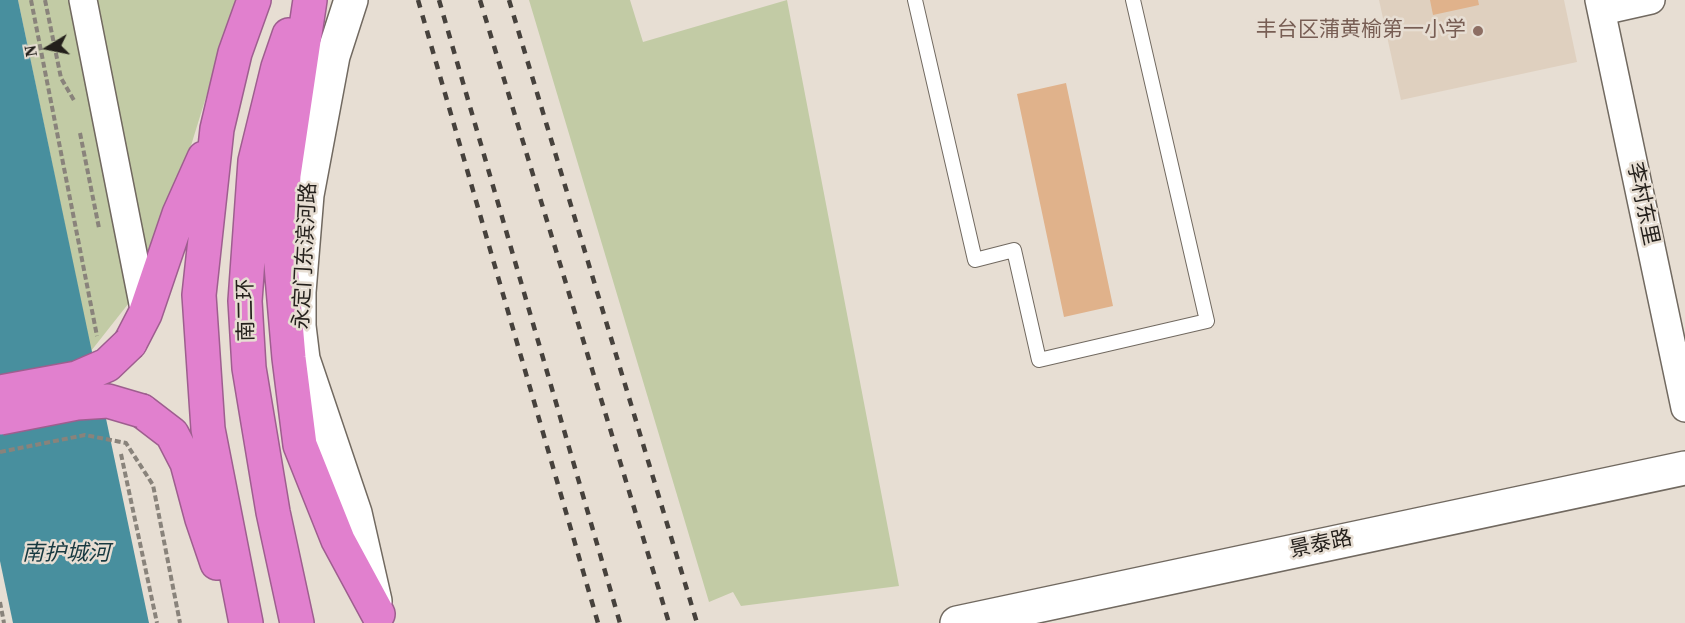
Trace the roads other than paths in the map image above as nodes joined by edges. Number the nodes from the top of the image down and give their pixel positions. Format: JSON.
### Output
{"nodes":[{"id":1,"x":83,"y":0,"type":"edge"},
{"id":2,"x":254,"y":0,"type":"edge"},
{"id":3,"x":302,"y":0,"type":"edge"},
{"id":4,"x":310,"y":0,"type":"edge"},
{"id":5,"x":351,"y":0,"type":"edge"},
{"id":6,"x":915,"y":0,"type":"edge"},
{"id":7,"x":1133,"y":0,"type":"edge"},
{"id":8,"x":1651,"y":0,"type":"edge"},
{"id":9,"x":1600,"y":5,"type":"edge"},
{"id":10,"x":217,"y":129,"type":"junction"},
{"id":11,"x":145,"y":314,"type":"junction"},
{"id":12,"x":0,"y":392,"type":"edge"},
{"id":13,"x":1685,"y":408,"type":"edge"},
{"id":14,"x":0,"y":418,"type":"edge"},
{"id":15,"x":1685,"y":468,"type":"edge"},
{"id":16,"x":379,"y":619,"type":"edge"},
{"id":17,"x":238,"y":623,"type":"edge"},
{"id":18,"x":246,"y":623,"type":"edge"},
{"id":19,"x":297,"y":623,"type":"edge"},
{"id":20,"x":957,"y":623,"type":"edge"}],
"edges":[{"from":1,"to":11,"type":"street"},
{"from":2,"to":10,"type":"highway"},
{"from":3,"to":19,"type":"highway","name":"南二环"},
{"from":4,"to":16,"type":"highway"},
{"from":5,"to":16,"type":"street","name":"永定门东滨河路"},
{"from":6,"to":7,"type":"lane"},
{"from":8,"to":9,"type":"street"},
{"from":9,"to":13,"type":"street","name":"李村东里"},
{"from":10,"to":11,"type":"highway"},
{"from":10,"to":18,"type":"highway"},
{"from":11,"to":12,"type":"highway","bridge":true},
{"from":14,"to":17,"type":"highway","bridge":true},
{"from":15,"to":20,"type":"street","name":"景泰路"}]}
